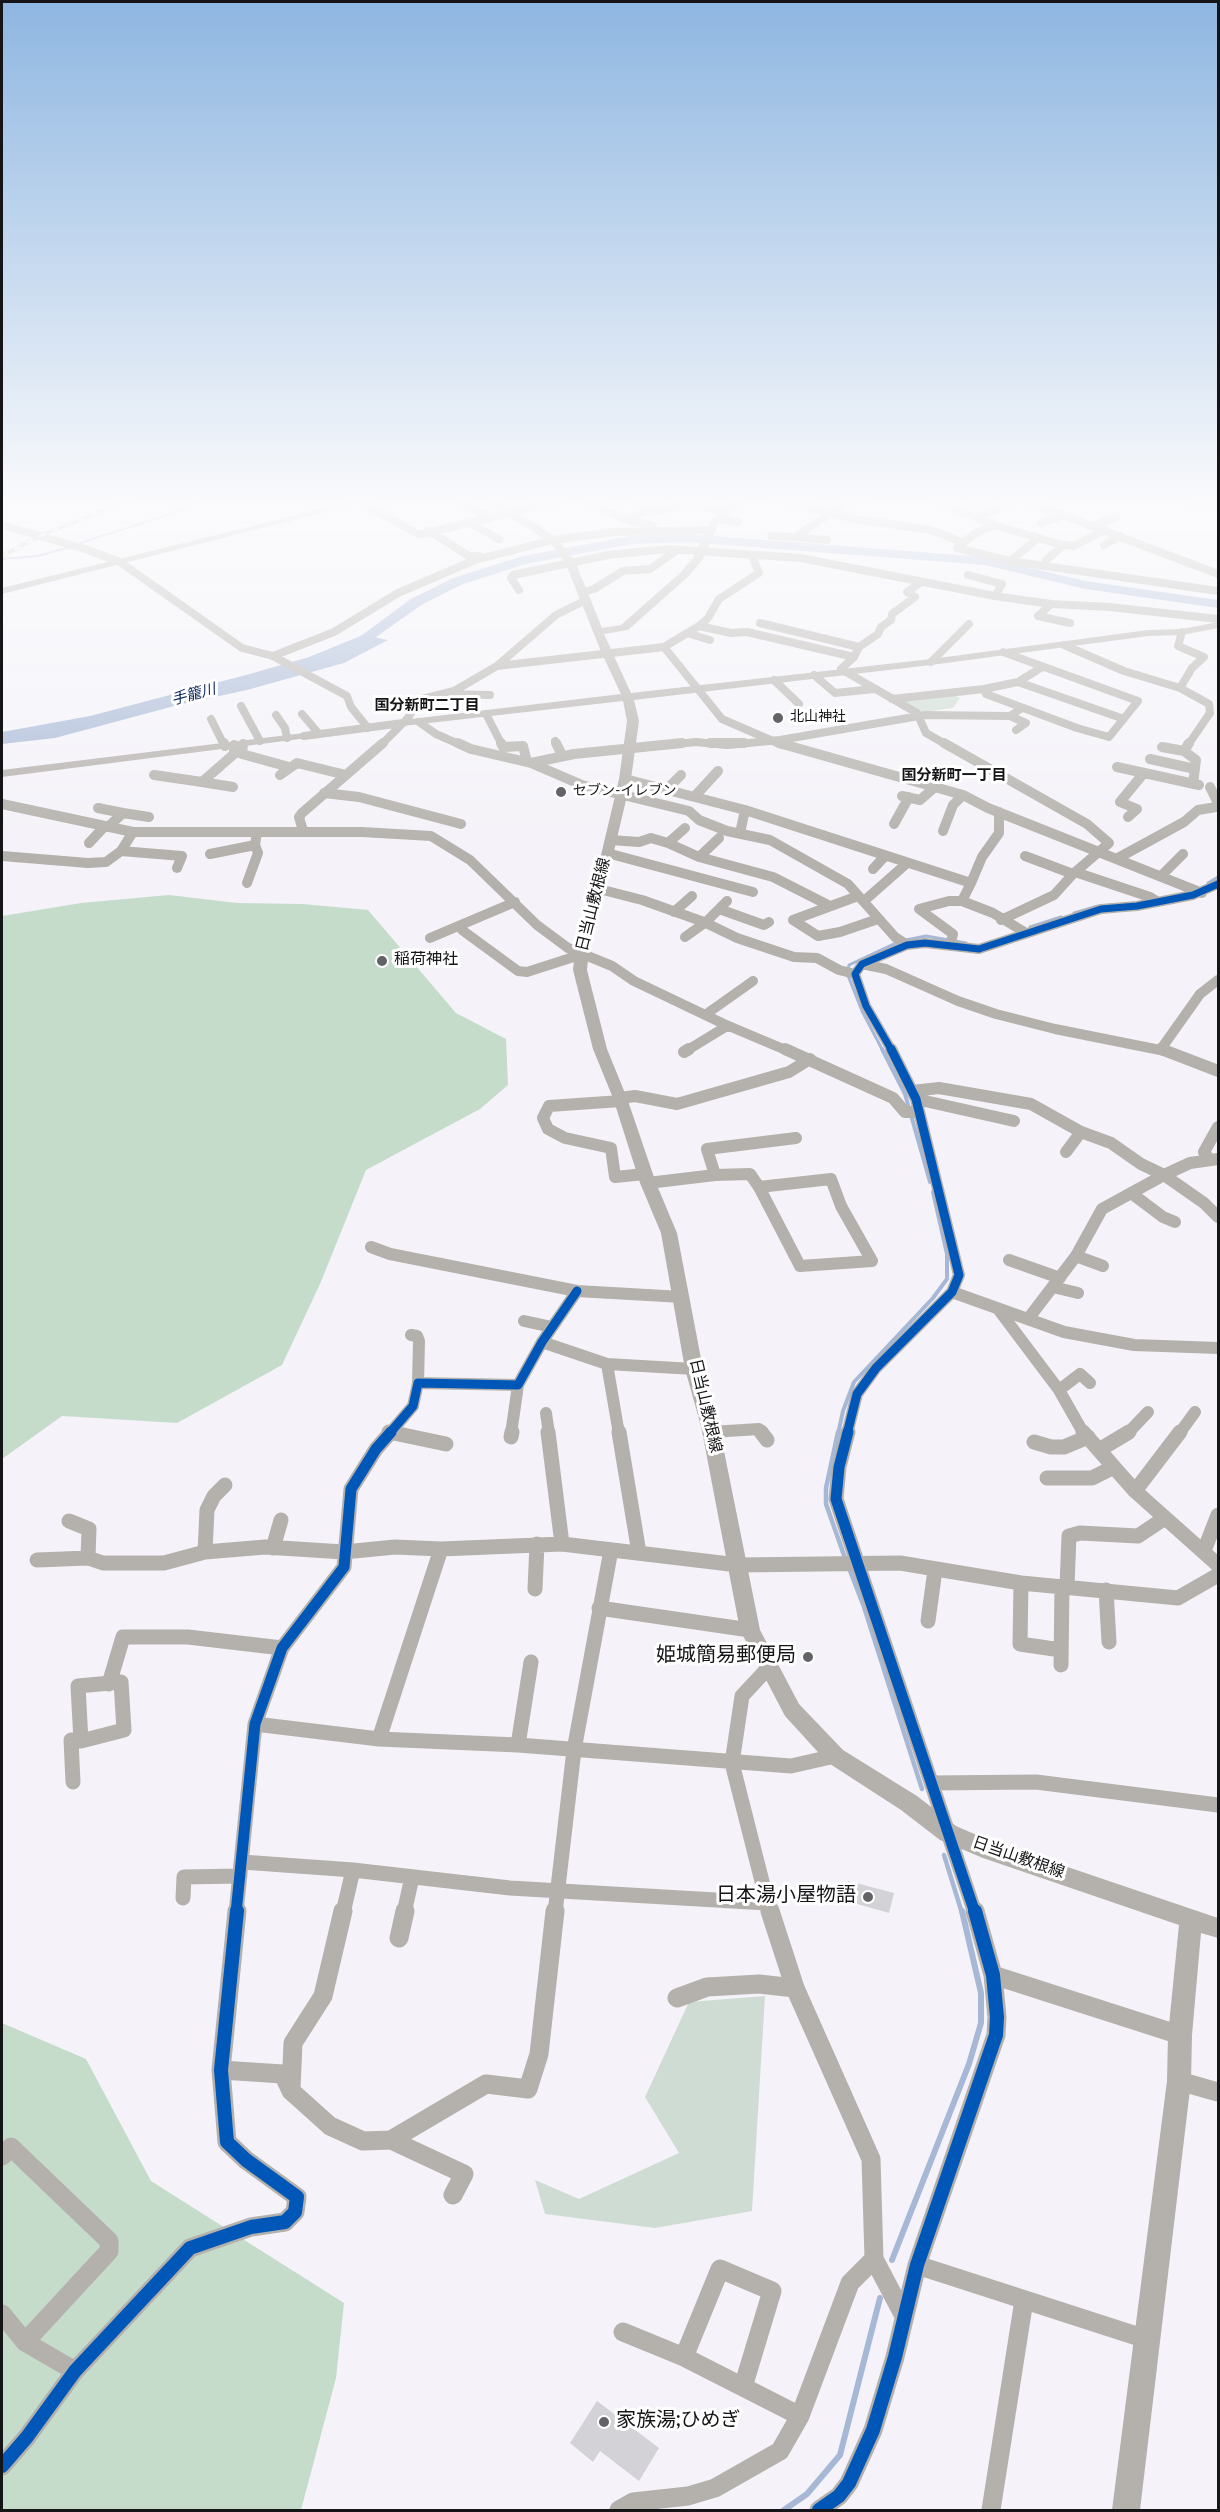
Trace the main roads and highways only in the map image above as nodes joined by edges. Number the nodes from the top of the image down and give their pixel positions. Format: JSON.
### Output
{"nodes":[{"id":1,"x":593,"y":617,"type":"edge"},
{"id":2,"x":636,"y":617,"type":"edge"},
{"id":3,"x":1218,"y":625,"type":"edge"},
{"id":4,"x":600,"y":632,"type":"junction"},
{"id":5,"x":628,"y":698,"type":"junction"},
{"id":6,"x":403,"y":723,"type":"road end"},
{"id":7,"x":303,"y":736,"type":"road end"},
{"id":8,"x":2,"y":774,"type":"edge"},
{"id":9,"x":1191,"y":1919,"type":"junction"},
{"id":10,"x":1218,"y":1928,"type":"edge"},
{"id":11,"x":1126,"y":2511,"type":"edge"}],
"edges":[{"from":1,"to":4,"type":"main road","name":"日当山敷根線"},
{"from":2,"to":4,"type":"main road"},
{"from":3,"to":5,"type":"main road"},
{"from":4,"to":5,"type":"main road","name":"日当山敷根線"},
{"from":5,"to":6,"type":"main road"},
{"from":5,"to":9,"type":"main road","name":"日当山敷根線"},
{"from":7,"to":8,"type":"main road"},
{"from":9,"to":10,"type":"main road","name":"日当山敷根線"},
{"from":9,"to":11,"type":"main road"}]}
